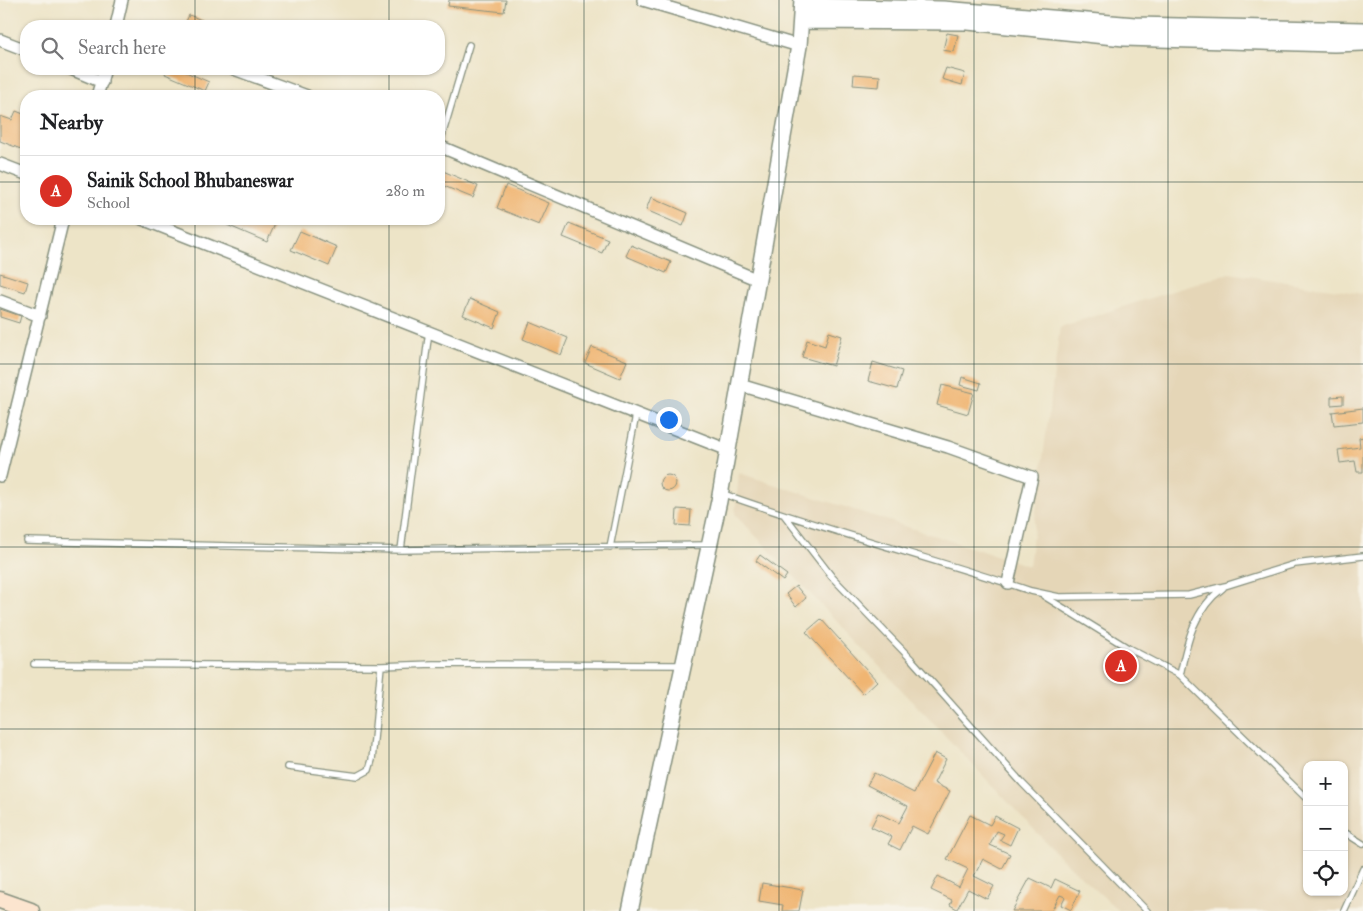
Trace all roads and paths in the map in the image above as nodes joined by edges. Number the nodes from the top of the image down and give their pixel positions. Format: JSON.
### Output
{"nodes":[{"id":1,"x":122,"y":0,"type":"edge"},
{"id":2,"x":644,"y":0,"type":"edge"},
{"id":3,"x":802,"y":9,"type":"edge"},
{"id":4,"x":119,"y":20,"type":"edge"},
{"id":5,"x":1363,"y":30,"type":"edge"},
{"id":6,"x":0,"y":40,"type":"edge"},
{"id":7,"x":1363,"y":43,"type":"edge"},
{"id":8,"x":469,"y":45,"type":"dead end"},
{"id":9,"x":799,"y":46,"type":"junction"},
{"id":10,"x":20,"y":48,"type":"edge"},
{"id":11,"x":85,"y":75,"type":"edge"},
{"id":12,"x":104,"y":75,"type":"edge"},
{"id":13,"x":250,"y":75,"type":"edge"},
{"id":14,"x":102,"y":82,"type":"junction"},
{"id":15,"x":99,"y":90,"type":"edge"},
{"id":16,"x":291,"y":90,"type":"edge"},
{"id":17,"x":445,"y":126,"type":"edge"},
{"id":18,"x":445,"y":149,"type":"edge"},
{"id":19,"x":0,"y":164,"type":"edge"},
{"id":20,"x":20,"y":172,"type":"edge"},
{"id":21,"x":62,"y":225,"type":"edge"},
{"id":22,"x":157,"y":225,"type":"edge"},
{"id":23,"x":758,"y":280,"type":"junction"},
{"id":24,"x":0,"y":301,"type":"edge"},
{"id":25,"x":40,"y":316,"type":"junction"},
{"id":26,"x":429,"y":332,"type":"junction"},
{"id":27,"x":740,"y":385,"type":"junction"},
{"id":28,"x":636,"y":415,"type":"junction"},
{"id":29,"x":728,"y":450,"type":"junction"},
{"id":30,"x":0,"y":476,"type":"edge"},
{"id":31,"x":721,"y":493,"type":"junction"},
{"id":32,"x":785,"y":516,"type":"junction"},
{"id":33,"x":27,"y":541,"type":"dead end"},
{"id":34,"x":710,"y":545,"type":"junction"},
{"id":35,"x":610,"y":547,"type":"junction"},
{"id":36,"x":401,"y":550,"type":"junction"},
{"id":37,"x":1363,"y":556,"type":"edge"},
{"id":38,"x":1008,"y":583,"type":"junction"},
{"id":39,"x":1225,"y":586,"type":"junction"},
{"id":40,"x":1039,"y":593,"type":"junction"},
{"id":41,"x":34,"y":664,"type":"dead end"},
{"id":42,"x":684,"y":665,"type":"junction"},
{"id":43,"x":381,"y":666,"type":"junction"},
{"id":44,"x":1180,"y":675,"type":"junction"},
{"id":45,"x":288,"y":767,"type":"dead end"},
{"id":46,"x":1303,"y":795,"type":"edge"},
{"id":47,"x":1348,"y":835,"type":"edge"},
{"id":48,"x":1363,"y":844,"type":"edge"},
{"id":49,"x":1363,"y":869,"type":"edge"},
{"id":50,"x":0,"y":900,"type":"edge"},
{"id":51,"x":31,"y":911,"type":"edge"},
{"id":52,"x":630,"y":911,"type":"edge"},
{"id":53,"x":1146,"y":911,"type":"edge"},
{"id":54,"x":1344,"y":911,"type":"edge"}],
"edges":[{"from":1,"to":4,"type":"street"},
{"from":2,"to":9,"type":"street"},
{"from":3,"to":5,"type":"street"},
{"from":3,"to":7,"type":"street"},
{"from":3,"to":9,"type":"street"},
{"from":6,"to":10,"type":"street"},
{"from":8,"to":17,"type":"lane"},
{"from":9,"to":23,"type":"street"},
{"from":11,"to":14,"type":"street"},
{"from":12,"to":14,"type":"street"},
{"from":13,"to":16,"type":"street"},
{"from":14,"to":15,"type":"street"},
{"from":18,"to":23,"type":"street"},
{"from":19,"to":20,"type":"street"},
{"from":21,"to":25,"type":"street"},
{"from":22,"to":26,"type":"street"},
{"from":23,"to":27,"type":"street"},
{"from":24,"to":25,"type":"street"},
{"from":25,"to":30,"type":"street"},
{"from":26,"to":28,"type":"street"},
{"from":26,"to":36,"type":"lane"},
{"from":27,"to":29,"type":"street"},
{"from":27,"to":38,"type":"street"},
{"from":28,"to":29,"type":"street"},
{"from":28,"to":35,"type":"lane"},
{"from":29,"to":31,"type":"street"},
{"from":31,"to":32,"type":"lane"},
{"from":31,"to":34,"type":"street"},
{"from":32,"to":38,"type":"lane"},
{"from":32,"to":53,"type":"lane"},
{"from":33,"to":36,"type":"lane"},
{"from":34,"to":35,"type":"lane"},
{"from":34,"to":42,"type":"street"},
{"from":35,"to":36,"type":"lane"},
{"from":37,"to":39,"type":"lane"},
{"from":38,"to":40,"type":"lane"},
{"from":39,"to":40,"type":"lane"},
{"from":39,"to":44,"type":"lane"},
{"from":40,"to":44,"type":"lane"},
{"from":41,"to":43,"type":"lane"},
{"from":42,"to":43,"type":"lane"},
{"from":42,"to":52,"type":"street"},
{"from":43,"to":45,"type":"lane"},
{"from":44,"to":46,"type":"lane"},
{"from":47,"to":48,"type":"lane"},
{"from":49,"to":54,"type":"lane"},
{"from":50,"to":51,"type":"main road"}]}
